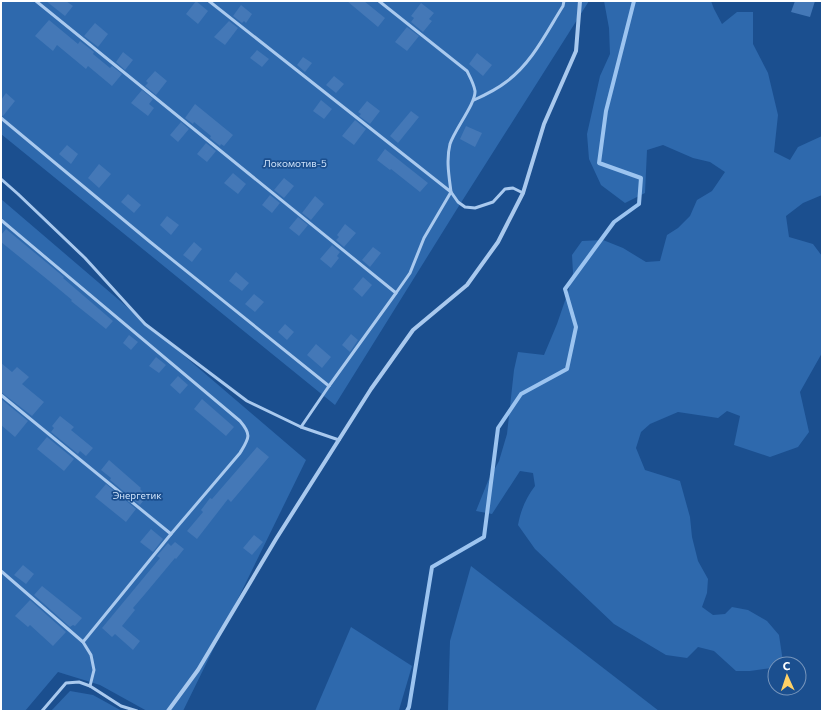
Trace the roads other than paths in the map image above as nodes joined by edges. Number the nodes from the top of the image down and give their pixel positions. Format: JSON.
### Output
{"nodes":[{"id":1,"x":36,"y":1,"type":"edge"},
{"id":2,"x":209,"y":1,"type":"edge"},
{"id":3,"x":379,"y":1,"type":"edge"},
{"id":4,"x":564,"y":1,"type":"edge"},
{"id":5,"x":580,"y":1,"type":"edge"},
{"id":6,"x":474,"y":100,"type":"junction"},
{"id":7,"x":1,"y":118,"type":"edge"},
{"id":8,"x":1,"y":179,"type":"edge"},
{"id":9,"x":451,"y":192,"type":"junction"},
{"id":10,"x":523,"y":193,"type":"junction"},
{"id":11,"x":1,"y":220,"type":"edge"},
{"id":12,"x":396,"y":293,"type":"junction"},
{"id":13,"x":329,"y":386,"type":"junction"},
{"id":14,"x":1,"y":395,"type":"edge"},
{"id":15,"x":301,"y":427,"type":"junction"},
{"id":16,"x":339,"y":440,"type":"junction"},
{"id":17,"x":171,"y":534,"type":"junction"},
{"id":18,"x":1,"y":571,"type":"edge"},
{"id":19,"x":83,"y":642,"type":"junction"},
{"id":20,"x":90,"y":686,"type":"junction"},
{"id":21,"x":42,"y":711,"type":"edge"},
{"id":22,"x":138,"y":711,"type":"edge"},
{"id":23,"x":168,"y":711,"type":"edge"}],
"edges":[{"from":1,"to":12,"type":"lane"},
{"from":2,"to":9,"type":"lane"},
{"from":3,"to":6,"type":"lane"},
{"from":4,"to":6,"type":"lane"},
{"from":5,"to":10,"type":"street"},
{"from":6,"to":9,"type":"lane"},
{"from":7,"to":13,"type":"lane"},
{"from":8,"to":15,"type":"lane"},
{"from":9,"to":10,"type":"lane"},
{"from":9,"to":12,"type":"lane"},
{"from":10,"to":16,"type":"street"},
{"from":11,"to":17,"type":"lane"},
{"from":12,"to":13,"type":"lane"},
{"from":13,"to":15,"type":"lane"},
{"from":14,"to":17,"type":"lane"},
{"from":15,"to":16,"type":"lane"},
{"from":16,"to":23,"type":"street"},
{"from":17,"to":19,"type":"lane"},
{"from":18,"to":19,"type":"lane"},
{"from":19,"to":20,"type":"lane"},
{"from":20,"to":21,"type":"lane"},
{"from":20,"to":22,"type":"lane"}]}
